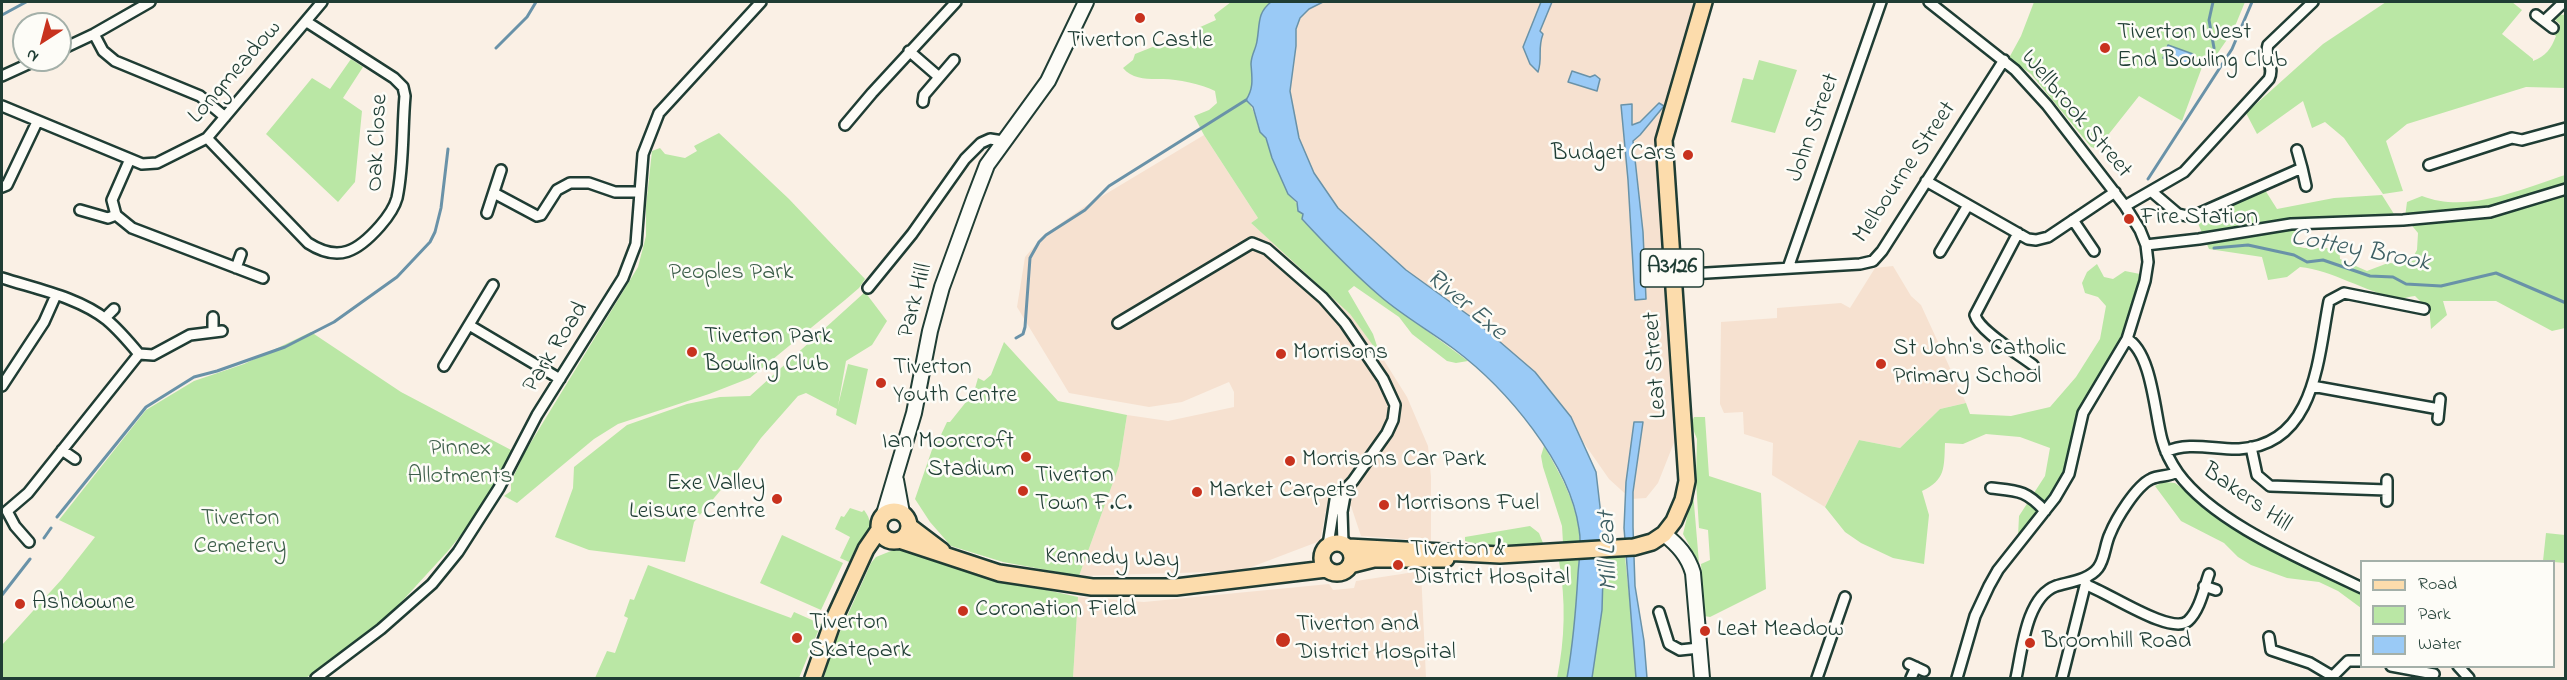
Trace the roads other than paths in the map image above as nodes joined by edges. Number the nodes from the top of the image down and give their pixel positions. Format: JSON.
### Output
{"nodes":[{"id":1,"x":150,"y":2,"type":"edge"},
{"id":2,"x":322,"y":2,"type":"edge"},
{"id":3,"x":761,"y":2,"type":"edge"},
{"id":4,"x":956,"y":2,"type":"edge"},
{"id":5,"x":1086,"y":2,"type":"edge"},
{"id":6,"x":1704,"y":2,"type":"edge"},
{"id":7,"x":1881,"y":2,"type":"edge"},
{"id":8,"x":1929,"y":2,"type":"edge"},
{"id":9,"x":2313,"y":2,"type":"edge"},
{"id":10,"x":2564,"y":3,"type":"edge"},
{"id":11,"x":307,"y":22,"type":"junction"},
{"id":12,"x":2553,"y":28,"type":"dead end"},
{"id":13,"x":94,"y":34,"type":"junction"},
{"id":14,"x":72,"y":44,"type":"edge"},
{"id":15,"x":909,"y":51,"type":"junction"},
{"id":16,"x":954,"y":60,"type":"dead end"},
{"id":17,"x":2004,"y":60,"type":"junction"},
{"id":18,"x":939,"y":77,"type":"junction"},
{"id":19,"x":923,"y":102,"type":"dead end"},
{"id":20,"x":2,"y":106,"type":"edge"},
{"id":21,"x":225,"y":117,"type":"junction"},
{"id":22,"x":37,"y":122,"type":"junction"},
{"id":23,"x":845,"y":125,"type":"dead end"},
{"id":24,"x":2565,"y":128,"type":"edge"},
{"id":25,"x":207,"y":138,"type":"junction"},
{"id":26,"x":1003,"y":141,"type":"junction"},
{"id":27,"x":2297,"y":150,"type":"dead end"},
{"id":28,"x":130,"y":159,"type":"junction"},
{"id":29,"x":2429,"y":165,"type":"dead end"},
{"id":30,"x":2301,"y":168,"type":"junction"},
{"id":31,"x":501,"y":171,"type":"dead end"},
{"id":32,"x":1926,"y":181,"type":"junction"},
{"id":33,"x":2306,"y":186,"type":"dead end"},
{"id":34,"x":2,"y":187,"type":"edge"},
{"id":35,"x":2565,"y":189,"type":"edge"},
{"id":36,"x":639,"y":192,"type":"junction"},
{"id":37,"x":2115,"y":192,"type":"junction"},
{"id":38,"x":2151,"y":192,"type":"junction"},
{"id":39,"x":494,"y":193,"type":"junction"},
{"id":40,"x":1968,"y":205,"type":"junction"},
{"id":41,"x":2125,"y":206,"type":"junction"},
{"id":42,"x":80,"y":210,"type":"dead end"},
{"id":43,"x":487,"y":213,"type":"dead end"},
{"id":44,"x":116,"y":215,"type":"junction"},
{"id":45,"x":2073,"y":220,"type":"junction"},
{"id":46,"x":2018,"y":233,"type":"junction"},
{"id":47,"x":2146,"y":245,"type":"junction"},
{"id":48,"x":2094,"y":251,"type":"dead end"},
{"id":49,"x":1940,"y":252,"type":"dead end"},
{"id":50,"x":241,"y":254,"type":"dead end"},
{"id":51,"x":236,"y":268,"type":"junction"},
{"id":52,"x":1788,"y":268,"type":"junction"},
{"id":53,"x":1672,"y":275,"type":"junction"},
{"id":54,"x":2,"y":278,"type":"edge"},
{"id":55,"x":262,"y":278,"type":"dead end"},
{"id":56,"x":493,"y":285,"type":"dead end"},
{"id":57,"x":868,"y":288,"type":"dead end"},
{"id":58,"x":56,"y":295,"type":"junction"},
{"id":59,"x":114,"y":309,"type":"dead end"},
{"id":60,"x":2424,"y":309,"type":"dead end"},
{"id":61,"x":213,"y":317,"type":"dead end"},
{"id":62,"x":105,"y":318,"type":"junction"},
{"id":63,"x":1118,"y":323,"type":"dead end"},
{"id":64,"x":469,"y":325,"type":"junction"},
{"id":65,"x":2127,"y":339,"type":"junction"},
{"id":66,"x":139,"y":354,"type":"junction"},
{"id":67,"x":2033,"y":365,"type":"dead end"},
{"id":68,"x":444,"y":366,"type":"dead end"},
{"id":69,"x":560,"y":379,"type":"junction"},
{"id":70,"x":2,"y":386,"type":"edge"},
{"id":71,"x":2312,"y":386,"type":"junction"},
{"id":72,"x":2439,"y":409,"type":"dead end"},
{"id":73,"x":2251,"y":447,"type":"junction"},
{"id":74,"x":62,"y":450,"type":"junction"},
{"id":75,"x":2166,"y":452,"type":"junction"},
{"id":76,"x":75,"y":459,"type":"dead end"},
{"id":77,"x":2177,"y":471,"type":"junction"},
{"id":78,"x":896,"y":480,"type":"junction"},
{"id":79,"x":1347,"y":488,"type":"junction"},
{"id":80,"x":1991,"y":488,"type":"dead end"},
{"id":81,"x":2004,"y":489,"type":"junction"},
{"id":82,"x":2003,"y":501,"type":"dead end"},
{"id":83,"x":2387,"y":501,"type":"dead end"},
{"id":84,"x":2045,"y":511,"type":"junction"},
{"id":85,"x":4,"y":512,"type":"edge"},
{"id":86,"x":884,"y":514,"type":"junction"},
{"id":87,"x":906,"y":519,"type":"junction"},
{"id":88,"x":1664,"y":534,"type":"junction"},
{"id":89,"x":890,"y":537,"type":"junction"},
{"id":90,"x":29,"y":542,"type":"dead end"},
{"id":91,"x":1335,"y":547,"type":"junction"},
{"id":92,"x":1500,"y":555,"type":"junction"},
{"id":93,"x":949,"y":557,"type":"junction"},
{"id":94,"x":1350,"y":565,"type":"junction"},
{"id":95,"x":1326,"y":569,"type":"junction"},
{"id":96,"x":1276,"y":574,"type":"junction"},
{"id":97,"x":2209,"y":574,"type":"dead end"},
{"id":98,"x":2085,"y":581,"type":"junction"},
{"id":99,"x":2204,"y":586,"type":"junction"},
{"id":100,"x":2360,"y":587,"type":"edge"},
{"id":101,"x":2216,"y":590,"type":"dead end"},
{"id":102,"x":1845,"y":597,"type":"dead end"},
{"id":103,"x":1659,"y":612,"type":"dead end"},
{"id":104,"x":2269,"y":637,"type":"dead end"},
{"id":105,"x":1699,"y":648,"type":"junction"},
{"id":106,"x":2360,"y":661,"type":"edge"},
{"id":107,"x":1916,"y":667,"type":"dead end"},
{"id":108,"x":2403,"y":668,"type":"edge"},
{"id":109,"x":2434,"y":673,"type":"edge"},
{"id":110,"x":2332,"y":677,"type":"edge"},
{"id":111,"x":316,"y":678,"type":"edge"},
{"id":112,"x":813,"y":678,"type":"edge"},
{"id":113,"x":1702,"y":678,"type":"edge"},
{"id":114,"x":1817,"y":678,"type":"edge"},
{"id":115,"x":1911,"y":678,"type":"edge"},
{"id":116,"x":1957,"y":678,"type":"edge"},
{"id":117,"x":2016,"y":678,"type":"edge"},
{"id":118,"x":2062,"y":678,"type":"edge"}],
"edges":[{"from":1,"to":13,"type":"street"},
{"from":2,"to":11,"type":"street","name":"Longmeadow"},
{"from":3,"to":36,"type":"street","name":"Park Road"},
{"from":4,"to":15,"type":"street"},
{"from":5,"to":26,"type":"street","name":"Park Hill"},
{"from":6,"to":53,"type":"main road","name":"Leat Street","number":"A3126"},
{"from":7,"to":52,"type":"street","name":"John Street"},
{"from":8,"to":17,"type":"street","name":"Wellbrook Street"},
{"from":9,"to":38,"type":"street"},
{"from":10,"to":12,"type":"street"},
{"from":11,"to":21,"type":"street","name":"Longmeadow"},
{"from":11,"to":25,"type":"street","name":"Oak Close"},
{"from":13,"to":14,"type":"street"},
{"from":13,"to":21,"type":"street"},
{"from":15,"to":18,"type":"street"},
{"from":15,"to":23,"type":"street"},
{"from":16,"to":18,"type":"street"},
{"from":17,"to":32,"type":"street","name":"Melbourne Street"},
{"from":17,"to":37,"type":"street","name":"Wellbrook Street"},
{"from":18,"to":19,"type":"street"},
{"from":20,"to":22,"type":"street","name":"Longmeadow"},
{"from":21,"to":25,"type":"street","name":"Longmeadow"},
{"from":22,"to":28,"type":"street","name":"Longmeadow"},
{"from":22,"to":34,"type":"street"},
{"from":24,"to":29,"type":"street"},
{"from":25,"to":28,"type":"street","name":"Longmeadow"},
{"from":26,"to":57,"type":"street","name":"Park Hill"},
{"from":26,"to":78,"type":"street","name":"Park Hill"},
{"from":27,"to":30,"type":"street"},
{"from":28,"to":44,"type":"street"},
{"from":30,"to":33,"type":"street"},
{"from":30,"to":38,"type":"street"},
{"from":31,"to":39,"type":"street"},
{"from":32,"to":40,"type":"street"},
{"from":32,"to":52,"type":"street","name":"Melbourne Street"},
{"from":35,"to":47,"type":"street"},
{"from":36,"to":39,"type":"street"},
{"from":36,"to":69,"type":"street","name":"Park Road"},
{"from":37,"to":41,"type":"street","name":"Wellbrook Street"},
{"from":37,"to":45,"type":"street"},
{"from":38,"to":41,"type":"street"},
{"from":39,"to":43,"type":"street"},
{"from":40,"to":46,"type":"street"},
{"from":40,"to":49,"type":"street"},
{"from":41,"to":47,"type":"street","name":"Wellbrook Street"},
{"from":42,"to":44,"type":"street"},
{"from":44,"to":51,"type":"street"},
{"from":45,"to":46,"type":"street"},
{"from":45,"to":48,"type":"street"},
{"from":46,"to":67,"type":"street"},
{"from":47,"to":65,"type":"street"},
{"from":50,"to":51,"type":"street"},
{"from":51,"to":55,"type":"street"},
{"from":52,"to":53,"type":"street","name":"Melbourne Street"},
{"from":53,"to":88,"type":"main road","name":"Leat Street","number":"A3126"},
{"from":54,"to":58,"type":"street"},
{"from":56,"to":64,"type":"street"},
{"from":58,"to":62,"type":"street"},
{"from":58,"to":70,"type":"street"},
{"from":59,"to":62,"type":"street"},
{"from":60,"to":71,"type":"street"},
{"from":61,"to":66,"type":"street"},
{"from":62,"to":66,"type":"street"},
{"from":63,"to":79,"type":"street"},
{"from":64,"to":68,"type":"street"},
{"from":64,"to":69,"type":"street"},
{"from":65,"to":75,"type":"street","name":"Bakers Hill"},
{"from":65,"to":84,"type":"street"},
{"from":66,"to":74,"type":"street"},
{"from":69,"to":111,"type":"street","name":"Park Road"},
{"from":71,"to":72,"type":"street"},
{"from":71,"to":73,"type":"street"},
{"from":73,"to":75,"type":"street"},
{"from":73,"to":83,"type":"street"},
{"from":74,"to":76,"type":"street"},
{"from":74,"to":85,"type":"street"},
{"from":75,"to":77,"type":"street","name":"Bakers Hill"},
{"from":77,"to":98,"type":"street"},
{"from":77,"to":100,"type":"street","name":"Bakers Hill"},
{"from":78,"to":86,"type":"street","name":"Park Hill"},
{"from":78,"to":87,"type":"street","name":"Park Hill"},
{"from":79,"to":91,"type":"street"},
{"from":79,"to":91,"type":"street"},
{"from":80,"to":81,"type":"street"},
{"from":81,"to":82,"type":"street"},
{"from":81,"to":84,"type":"street"},
{"from":84,"to":116,"type":"street"},
{"from":85,"to":90,"type":"street"},
{"from":86,"to":87,"type":"main road"},
{"from":86,"to":89,"type":"main road"},
{"from":87,"to":89,"type":"main road"},
{"from":87,"to":93,"type":"main road","name":"Kennedy Way"},
{"from":88,"to":92,"type":"main road","name":"Kennedy Way"},
{"from":88,"to":105,"type":"street"},
{"from":89,"to":93,"type":"main road","name":"Kennedy Way"},
{"from":89,"to":112,"type":"main road"},
{"from":91,"to":92,"type":"main road","name":"Kennedy Way"},
{"from":91,"to":94,"type":"main road"},
{"from":91,"to":95,"type":"main road"},
{"from":91,"to":96,"type":"main road","name":"Kennedy Way"},
{"from":92,"to":94,"type":"main road","name":"Kennedy Way"},
{"from":93,"to":96,"type":"main road","name":"Kennedy Way"},
{"from":94,"to":95,"type":"main road"},
{"from":95,"to":96,"type":"main road","name":"Kennedy Way"},
{"from":97,"to":99,"type":"street"},
{"from":98,"to":99,"type":"street"},
{"from":98,"to":117,"type":"street"},
{"from":98,"to":118,"type":"street"},
{"from":99,"to":101,"type":"street"},
{"from":102,"to":114,"type":"street"},
{"from":103,"to":105,"type":"street"},
{"from":104,"to":110,"type":"street"},
{"from":105,"to":113,"type":"street"},
{"from":106,"to":110,"type":"street"},
{"from":107,"to":115,"type":"street"},
{"from":108,"to":109,"type":"street"}]}
